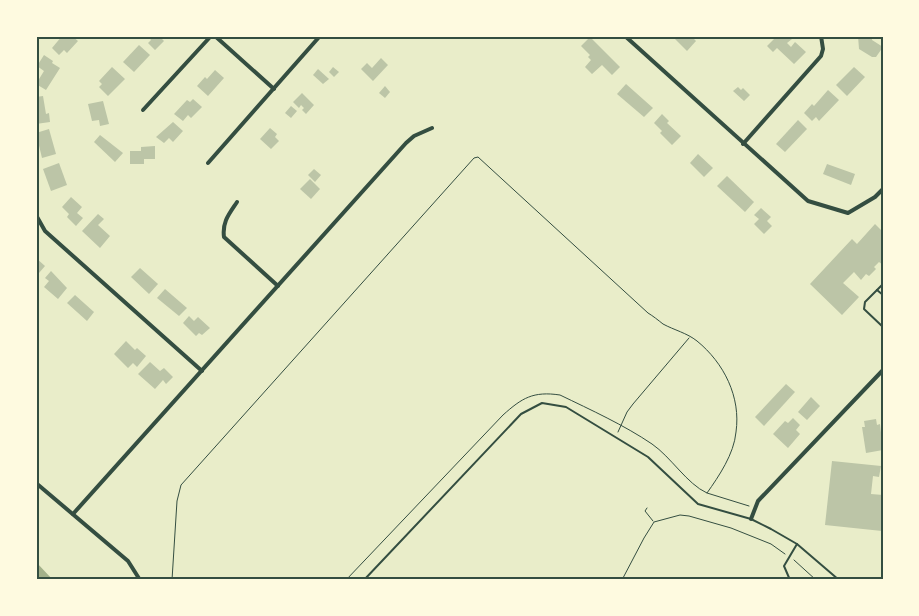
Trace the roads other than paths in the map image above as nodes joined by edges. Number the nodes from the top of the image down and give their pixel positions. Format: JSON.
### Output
{"nodes":[{"id":1,"x":210,"y":36,"type":"edge"},
{"id":2,"x":215,"y":36,"type":"edge"},
{"id":3,"x":320,"y":36,"type":"edge"},
{"id":4,"x":625,"y":36,"type":"edge"},
{"id":5,"x":821,"y":36,"type":"edge"},
{"id":6,"x":274,"y":89,"type":"junction"},
{"id":7,"x":143,"y":110,"type":"dead end"},
{"id":8,"x":432,"y":128,"type":"dead end"},
{"id":9,"x":743,"y":144,"type":"junction"},
{"id":10,"x":208,"y":163,"type":"dead end"},
{"id":11,"x":883,"y":189,"type":"edge"},
{"id":12,"x":237,"y":202,"type":"dead end"},
{"id":13,"x":36,"y":215,"type":"edge"},
{"id":14,"x":883,"y":284,"type":"edge"},
{"id":15,"x":278,"y":286,"type":"junction"},
{"id":16,"x":877,"y":290,"type":"junction"},
{"id":17,"x":883,"y":295,"type":"edge"},
{"id":18,"x":883,"y":327,"type":"edge"},
{"id":19,"x":202,"y":371,"type":"junction"},
{"id":20,"x":882,"y":373,"type":"edge"},
{"id":21,"x":36,"y":483,"type":"edge"},
{"id":22,"x":73,"y":514,"type":"junction"},
{"id":23,"x":751,"y":519,"type":"junction"},
{"id":24,"x":797,"y":544,"type":"junction"},
{"id":25,"x":140,"y":580,"type":"edge"},
{"id":26,"x":364,"y":580,"type":"edge"},
{"id":27,"x":790,"y":580,"type":"edge"},
{"id":28,"x":838,"y":580,"type":"edge"}],
"edges":[{"from":1,"to":7,"type":"street"},
{"from":2,"to":6,"type":"street"},
{"from":3,"to":6,"type":"street"},
{"from":4,"to":9,"type":"street"},
{"from":5,"to":9,"type":"street"},
{"from":6,"to":10,"type":"street"},
{"from":8,"to":15,"type":"street"},
{"from":9,"to":11,"type":"street"},
{"from":12,"to":15,"type":"street"},
{"from":13,"to":19,"type":"street"},
{"from":14,"to":16,"type":"lane"},
{"from":15,"to":19,"type":"street"},
{"from":16,"to":17,"type":"lane"},
{"from":16,"to":18,"type":"lane"},
{"from":19,"to":22,"type":"street"},
{"from":20,"to":23,"type":"street"},
{"from":21,"to":22,"type":"street"},
{"from":22,"to":25,"type":"street"},
{"from":23,"to":24,"type":"lane"},
{"from":23,"to":26,"type":"lane"},
{"from":24,"to":27,"type":"lane"},
{"from":24,"to":28,"type":"lane"}]}
